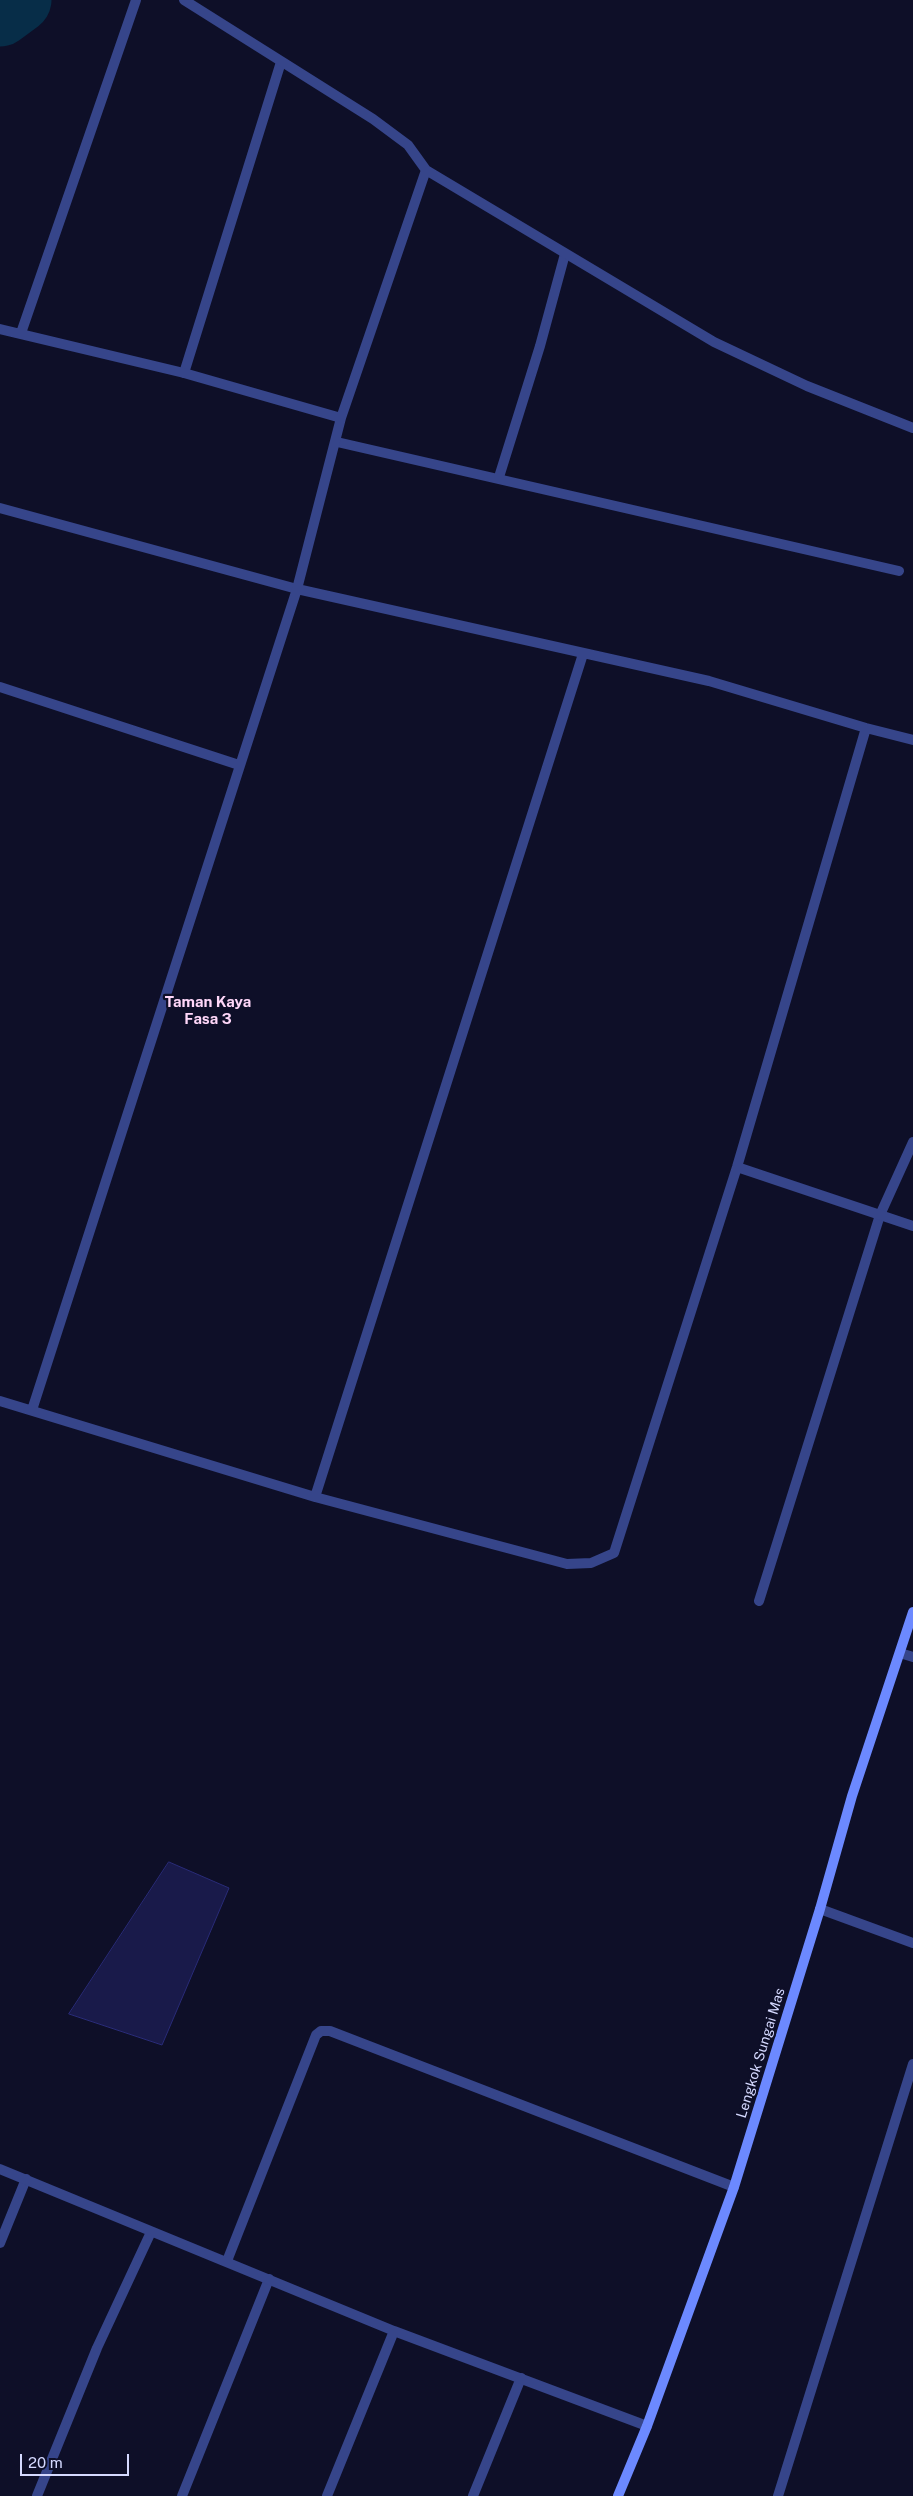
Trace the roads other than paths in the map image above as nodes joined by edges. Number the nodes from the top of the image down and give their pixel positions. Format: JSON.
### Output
{"nodes":[{"id":1,"x":136,"y":0,"type":"edge"},
{"id":2,"x":184,"y":0,"type":"edge"},
{"id":3,"x":281,"y":62,"type":"junction"},
{"id":4,"x":426,"y":170,"type":"junction"},
{"id":5,"x":565,"y":254,"type":"junction"},
{"id":6,"x":0,"y":329,"type":"edge"},
{"id":7,"x":21,"y":333,"type":"junction"},
{"id":8,"x":184,"y":373,"type":"junction"},
{"id":9,"x":341,"y":418,"type":"junction"},
{"id":10,"x":913,"y":428,"type":"edge"},
{"id":11,"x":337,"y":442,"type":"junction"},
{"id":12,"x":499,"y":477,"type":"junction"},
{"id":13,"x":0,"y":508,"type":"edge"},
{"id":14,"x":899,"y":571,"type":"dead end"},
{"id":15,"x":297,"y":589,"type":"junction"},
{"id":16,"x":584,"y":654,"type":"junction"},
{"id":17,"x":0,"y":687,"type":"edge"},
{"id":18,"x":866,"y":728,"type":"junction"},
{"id":19,"x":913,"y":740,"type":"edge"},
{"id":20,"x":239,"y":765,"type":"junction"},
{"id":21,"x":913,"y":1142,"type":"edge"},
{"id":22,"x":737,"y":1168,"type":"junction"},
{"id":23,"x":880,"y":1215,"type":"junction"},
{"id":24,"x":913,"y":1226,"type":"edge"},
{"id":25,"x":0,"y":1401,"type":"edge"},
{"id":26,"x":32,"y":1410,"type":"junction"},
{"id":27,"x":315,"y":1497,"type":"junction"},
{"id":28,"x":759,"y":1601,"type":"dead end"},
{"id":29,"x":913,"y":1612,"type":"edge"},
{"id":30,"x":900,"y":1653,"type":"junction"},
{"id":31,"x":913,"y":1657,"type":"edge"},
{"id":32,"x":820,"y":1909,"type":"junction"},
{"id":33,"x":913,"y":1943,"type":"edge"},
{"id":34,"x":913,"y":2064,"type":"edge"},
{"id":35,"x":0,"y":2169,"type":"edge"},
{"id":36,"x":26,"y":2179,"type":"junction"},
{"id":37,"x":734,"y":2187,"type":"junction"},
{"id":38,"x":151,"y":2232,"type":"junction"},
{"id":39,"x":0,"y":2243,"type":"edge"},
{"id":40,"x":227,"y":2261,"type":"junction"},
{"id":41,"x":269,"y":2279,"type":"junction"},
{"id":42,"x":394,"y":2330,"type":"junction"},
{"id":43,"x":521,"y":2378,"type":"junction"},
{"id":44,"x":646,"y":2426,"type":"junction"},
{"id":45,"x":36,"y":2496,"type":"edge"},
{"id":46,"x":182,"y":2496,"type":"edge"},
{"id":47,"x":326,"y":2496,"type":"edge"},
{"id":48,"x":473,"y":2496,"type":"edge"},
{"id":49,"x":618,"y":2496,"type":"edge"},
{"id":50,"x":778,"y":2496,"type":"edge"}],
"edges":[{"from":1,"to":7,"type":"street"},
{"from":2,"to":3,"type":"street"},
{"from":3,"to":4,"type":"street"},
{"from":3,"to":8,"type":"street"},
{"from":4,"to":5,"type":"street"},
{"from":4,"to":9,"type":"street"},
{"from":5,"to":10,"type":"street"},
{"from":5,"to":12,"type":"street"},
{"from":6,"to":7,"type":"street"},
{"from":7,"to":8,"type":"street"},
{"from":8,"to":9,"type":"street"},
{"from":9,"to":11,"type":"street"},
{"from":11,"to":12,"type":"street"},
{"from":11,"to":15,"type":"street"},
{"from":12,"to":14,"type":"street"},
{"from":13,"to":15,"type":"street"},
{"from":15,"to":16,"type":"street"},
{"from":15,"to":20,"type":"street"},
{"from":16,"to":18,"type":"street"},
{"from":16,"to":27,"type":"street"},
{"from":17,"to":20,"type":"street"},
{"from":18,"to":19,"type":"street"},
{"from":18,"to":22,"type":"street"},
{"from":20,"to":26,"type":"street"},
{"from":21,"to":23,"type":"street"},
{"from":22,"to":23,"type":"street"},
{"from":22,"to":27,"type":"street"},
{"from":23,"to":24,"type":"street"},
{"from":23,"to":28,"type":"street"},
{"from":25,"to":26,"type":"street"},
{"from":26,"to":27,"type":"street"},
{"from":29,"to":30,"type":"street","name":"Lengkok Sungai Mas"},
{"from":30,"to":31,"type":"street"},
{"from":30,"to":32,"type":"street","name":"Lengkok Sungai Mas"},
{"from":32,"to":33,"type":"street"},
{"from":32,"to":37,"type":"street","name":"Lengkok Sungai Mas"},
{"from":34,"to":50,"type":"street"},
{"from":35,"to":36,"type":"street"},
{"from":36,"to":38,"type":"street"},
{"from":36,"to":39,"type":"street"},
{"from":37,"to":40,"type":"street"},
{"from":37,"to":44,"type":"street","name":"Lengkok Sungai Mas"},
{"from":38,"to":40,"type":"street"},
{"from":38,"to":45,"type":"street"},
{"from":40,"to":41,"type":"street"},
{"from":41,"to":42,"type":"street"},
{"from":41,"to":46,"type":"street"},
{"from":42,"to":43,"type":"street"},
{"from":42,"to":47,"type":"street"},
{"from":43,"to":44,"type":"street"},
{"from":43,"to":48,"type":"street"},
{"from":44,"to":49,"type":"street","name":"Lengkok Sungai Mas"}]}
